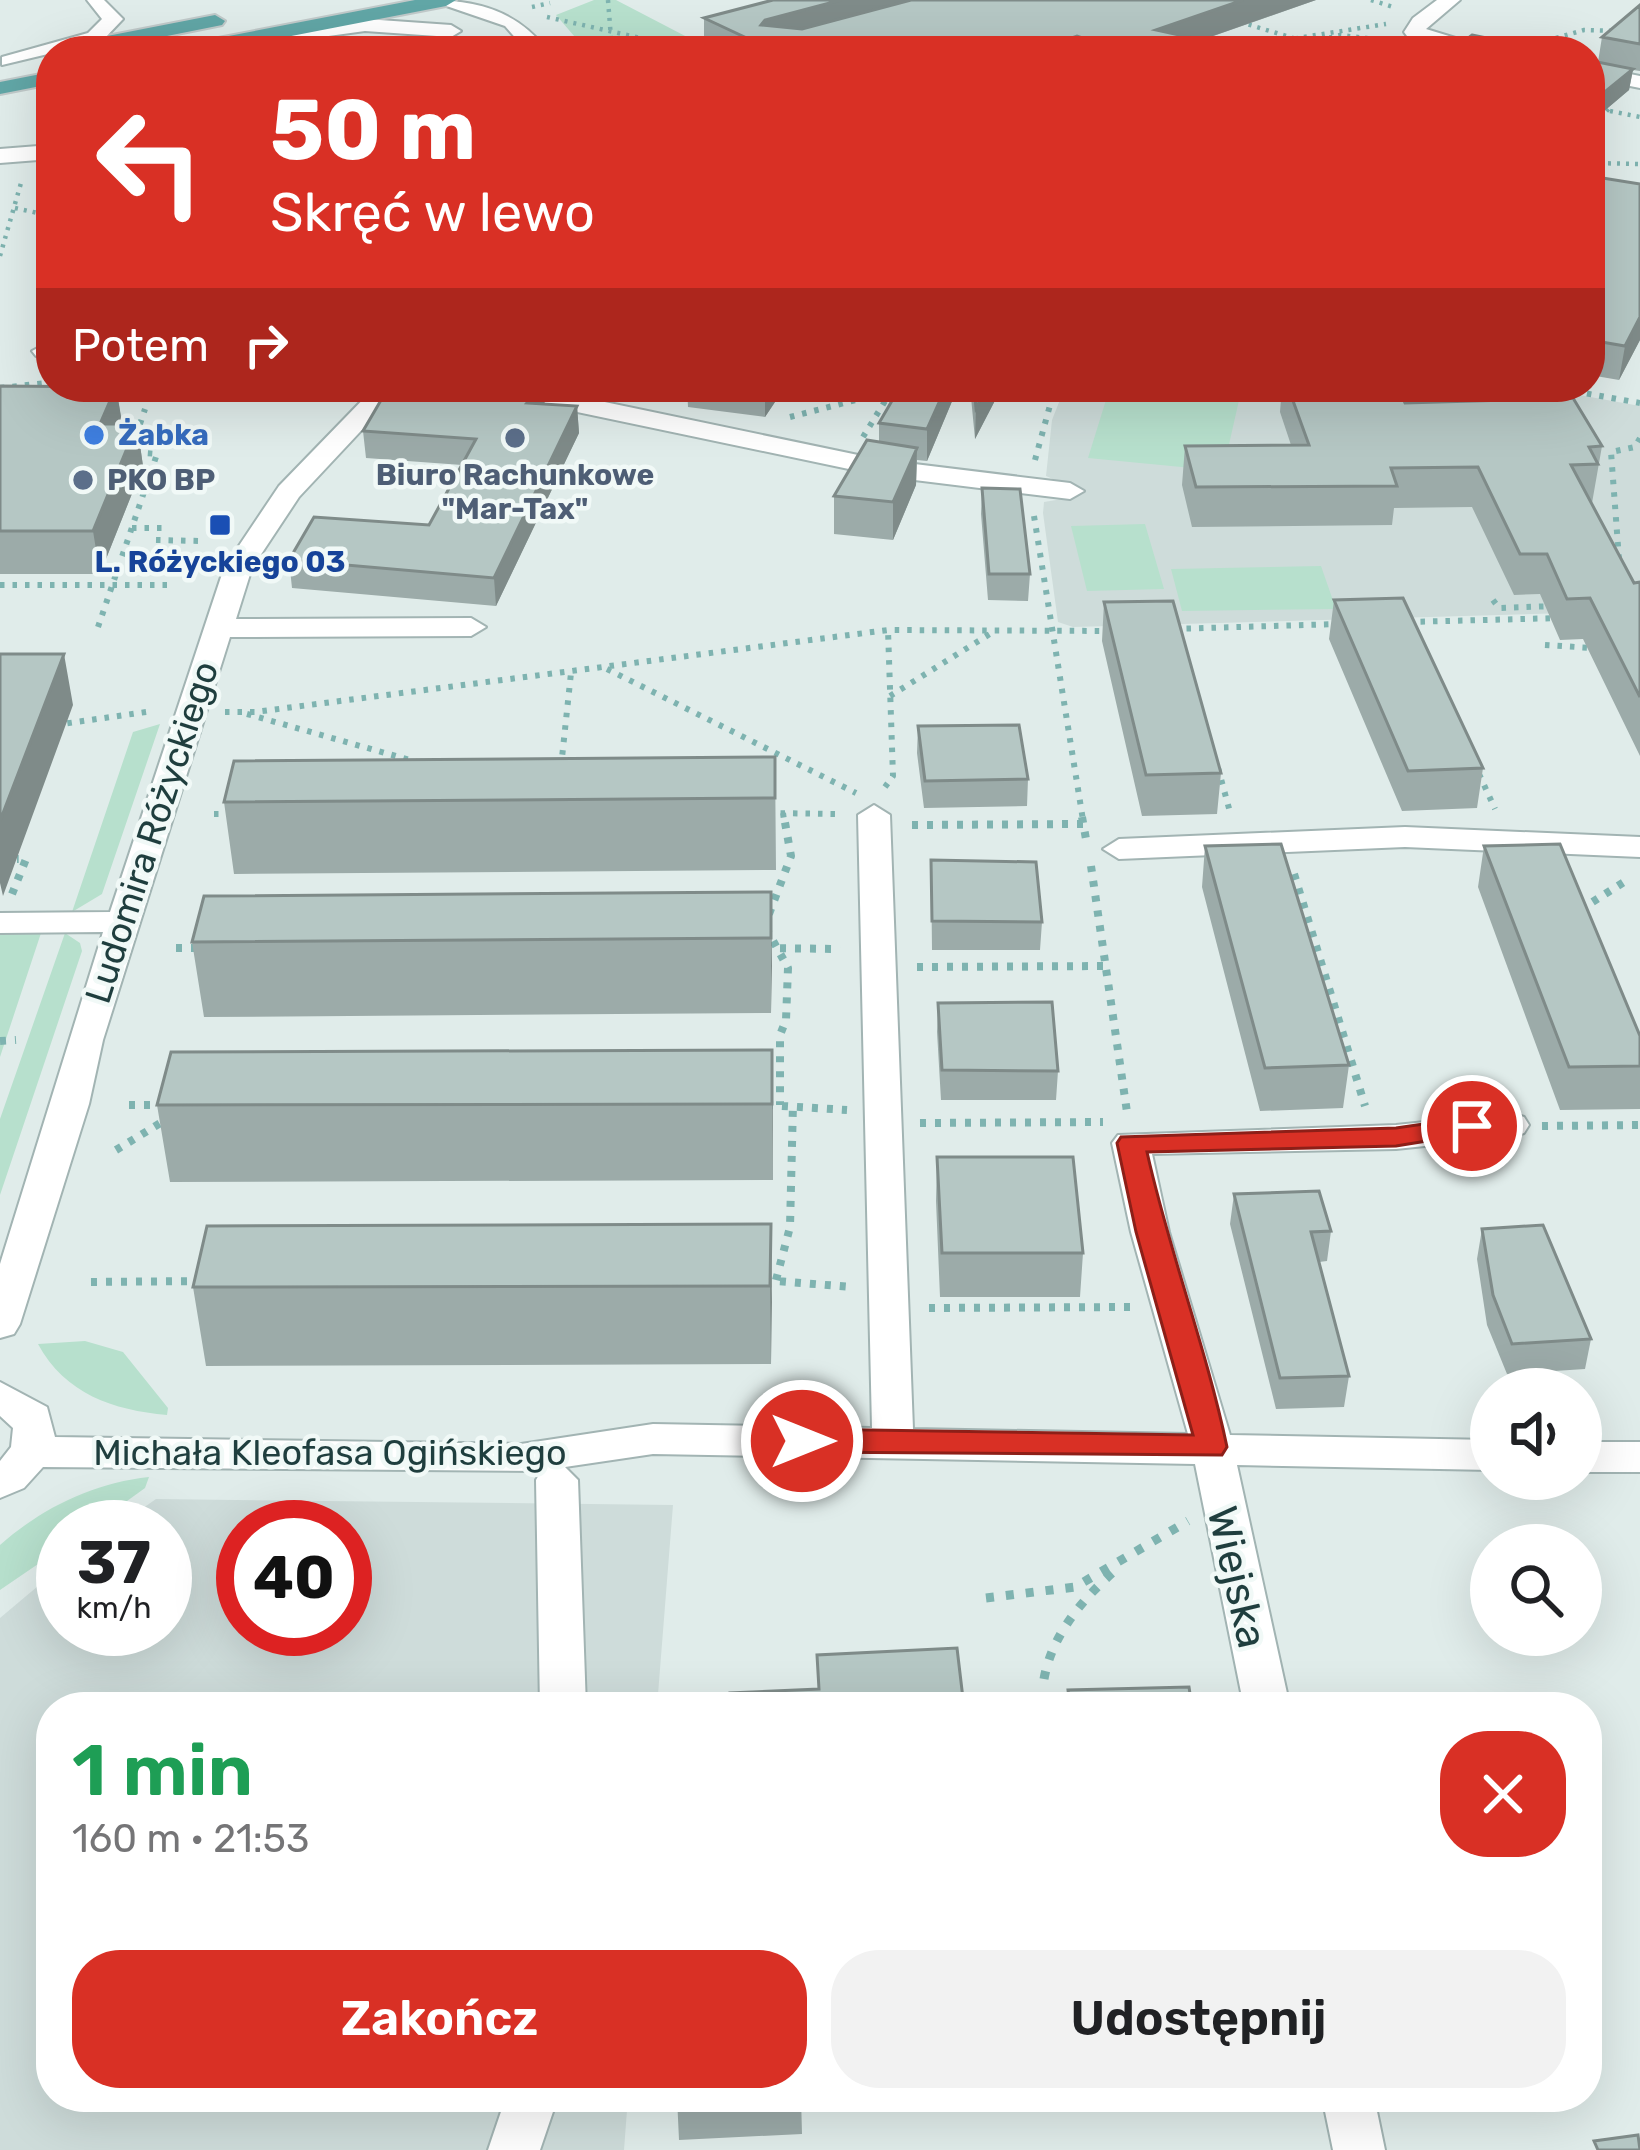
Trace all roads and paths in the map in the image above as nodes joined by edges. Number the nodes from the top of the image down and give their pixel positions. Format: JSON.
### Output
{"nodes":[{"id":1,"x":442,"y":0,"type":"edge"},
{"id":2,"x":564,"y":0,"type":"edge"},
{"id":3,"x":608,"y":0,"type":"edge"},
{"id":4,"x":1450,"y":0,"type":"edge"},
{"id":5,"x":98,"y":1,"type":"edge"},
{"id":6,"x":515,"y":11,"type":"edge"},
{"id":7,"x":233,"y":18,"type":"dead end"},
{"id":8,"x":1227,"y":18,"type":"edge"},
{"id":9,"x":1586,"y":21,"type":"dead end"},
{"id":10,"x":1627,"y":22,"type":"edge"},
{"id":11,"x":1390,"y":24,"type":"dead end"},
{"id":12,"x":607,"y":28,"type":"junction"},
{"id":13,"x":1600,"y":29,"type":"junction"},
{"id":14,"x":1616,"y":32,"type":"junction"},
{"id":15,"x":93,"y":36,"type":"edge"},
{"id":16,"x":139,"y":36,"type":"edge"},
{"id":17,"x":260,"y":36,"type":"edge"},
{"id":18,"x":282,"y":36,"type":"edge"},
{"id":19,"x":451,"y":36,"type":"edge"},
{"id":20,"x":459,"y":36,"type":"edge"},
{"id":21,"x":608,"y":36,"type":"edge"},
{"id":22,"x":639,"y":36,"type":"edge"},
{"id":23,"x":1286,"y":36,"type":"joint"},
{"id":24,"x":1420,"y":36,"type":"edge"},
{"id":25,"x":1566,"y":36,"type":"edge"},
{"id":26,"x":1605,"y":41,"type":"edge"},
{"id":27,"x":36,"y":53,"type":"edge"},
{"id":28,"x":36,"y":56,"type":"edge"},
{"id":29,"x":4,"y":62,"type":"edge"},
{"id":30,"x":1605,"y":75,"type":"edge"},
{"id":31,"x":36,"y":80,"type":"edge"},
{"id":32,"x":1640,"y":82,"type":"edge"},
{"id":33,"x":0,"y":88,"type":"edge"},
{"id":34,"x":1605,"y":113,"type":"edge"},
{"id":35,"x":1640,"y":117,"type":"edge"},
{"id":36,"x":36,"y":153,"type":"edge"},
{"id":37,"x":0,"y":156,"type":"edge"},
{"id":38,"x":1638,"y":161,"type":"edge"},
{"id":39,"x":1605,"y":162,"type":"edge"},
{"id":40,"x":24,"y":170,"type":"dead end"},
{"id":41,"x":15,"y":208,"type":"junction"},
{"id":42,"x":36,"y":213,"type":"edge"},
{"id":43,"x":0,"y":256,"type":"edge"},
{"id":44,"x":36,"y":384,"type":"edge"},
{"id":45,"x":0,"y":388,"type":"edge"},
{"id":46,"x":1605,"y":397,"type":"edge"},
{"id":47,"x":374,"y":402,"type":"edge"},
{"id":48,"x":567,"y":402,"type":"edge"},
{"id":49,"x":885,"y":402,"type":"edge"},
{"id":50,"x":1049,"y":402,"type":"edge"},
{"id":51,"x":1640,"y":403,"type":"edge"},
{"id":52,"x":145,"y":409,"type":"dead end"},
{"id":53,"x":1640,"y":438,"type":"edge"},
{"id":54,"x":848,"y":461,"type":"junction"},
{"id":55,"x":150,"y":476,"type":"junction"},
{"id":56,"x":197,"y":478,"type":"dead end"},
{"id":57,"x":1030,"y":489,"type":"junction"},
{"id":58,"x":1070,"y":491,"type":"dead end"},
{"id":59,"x":162,"y":528,"type":"dead end"},
{"id":60,"x":131,"y":529,"type":"junction"},
{"id":61,"x":156,"y":539,"type":"dead end"},
{"id":62,"x":200,"y":541,"type":"dead end"},
{"id":63,"x":1620,"y":580,"type":"edge"},
{"id":64,"x":111,"y":585,"type":"junction"},
{"id":65,"x":175,"y":585,"type":"dead end"},
{"id":66,"x":0,"y":586,"type":"edge"},
{"id":67,"x":1493,"y":600,"type":"dead end"},
{"id":68,"x":1563,"y":606,"type":"edge"},
{"id":69,"x":1569,"y":617,"type":"edge"},
{"id":70,"x":1359,"y":623,"type":"edge"},
{"id":71,"x":98,"y":627,"type":"dead end"},
{"id":72,"x":470,"y":627,"type":"dead end"},
{"id":73,"x":216,"y":628,"type":"junction"},
{"id":74,"x":1156,"y":629,"type":"edge"},
{"id":75,"x":1177,"y":629,"type":"junction"},
{"id":76,"x":888,"y":630,"type":"junction"},
{"id":77,"x":1114,"y":631,"type":"edge"},
{"id":78,"x":994,"y":632,"type":"junction"},
{"id":79,"x":1052,"y":633,"type":"junction"},
{"id":80,"x":1412,"y":636,"type":"edge"},
{"id":81,"x":1182,"y":642,"type":"edge"},
{"id":82,"x":1545,"y":645,"type":"dead end"},
{"id":83,"x":1593,"y":648,"type":"edge"},
{"id":84,"x":606,"y":668,"type":"junction"},
{"id":85,"x":571,"y":673,"type":"junction"},
{"id":86,"x":890,"y":696,"type":"junction"},
{"id":87,"x":164,"y":711,"type":"dead end"},
{"id":88,"x":244,"y":712,"type":"dead end"},
{"id":89,"x":255,"y":712,"type":"dead end"},
{"id":90,"x":45,"y":725,"type":"edge"},
{"id":91,"x":1213,"y":752,"type":"edge"},
{"id":92,"x":421,"y":763,"type":"edge"},
{"id":93,"x":1474,"y":765,"type":"edge"},
{"id":94,"x":560,"y":778,"type":"edge"},
{"id":95,"x":760,"y":813,"type":"edge"},
{"id":96,"x":783,"y":813,"type":"junction"},
{"id":97,"x":214,"y":814,"type":"dead end"},
{"id":98,"x":238,"y":814,"type":"edge"},
{"id":99,"x":875,"y":820,"type":"junction"},
{"id":100,"x":1229,"y":822,"type":"dead end"},
{"id":101,"x":1083,"y":824,"type":"junction"},
{"id":102,"x":1285,"y":842,"type":"junction"},
{"id":103,"x":1529,"y":843,"type":"junction"},
{"id":104,"x":1640,"y":847,"type":"edge"},
{"id":105,"x":1098,"y":851,"type":"junction"},
{"id":106,"x":16,"y":859,"type":"dead end"},
{"id":107,"x":1640,"y":877,"type":"edge"},
{"id":108,"x":6,"y":908,"type":"edge"},
{"id":109,"x":1580,"y":910,"type":"junction"},
{"id":110,"x":122,"y":922,"type":"junction"},
{"id":111,"x":1589,"y":930,"type":"edge"},
{"id":112,"x":176,"y":948,"type":"dead end"},
{"id":113,"x":222,"y":948,"type":"edge"},
{"id":114,"x":754,"y":948,"type":"edge"},
{"id":115,"x":778,"y":948,"type":"junction"},
{"id":116,"x":879,"y":958,"type":"junction"},
{"id":117,"x":1106,"y":966,"type":"junction"},
{"id":118,"x":16,"y":1040,"type":"dead end"},
{"id":119,"x":0,"y":1041,"type":"edge"},
{"id":120,"x":793,"y":1104,"type":"junction"},
{"id":121,"x":129,"y":1105,"type":"dead end"},
{"id":122,"x":756,"y":1105,"type":"edge"},
{"id":123,"x":780,"y":1105,"type":"junction"},
{"id":124,"x":884,"y":1118,"type":"junction"},
{"id":125,"x":1510,"y":1125,"type":"joint"},
{"id":126,"x":1640,"y":1125,"type":"edge"},
{"id":127,"x":1130,"y":1132,"type":"junction"},
{"id":128,"x":1375,"y":1138,"type":"junction"},
{"id":129,"x":116,"y":1150,"type":"dead end"},
{"id":130,"x":754,"y":1280,"type":"edge"},
{"id":131,"x":776,"y":1280,"type":"junction"},
{"id":132,"x":208,"y":1281,"type":"edge"},
{"id":133,"x":91,"y":1282,"type":"dead end"},
{"id":134,"x":889,"y":1298,"type":"junction"},
{"id":135,"x":1173,"y":1305,"type":"junction"},
{"id":136,"x":0,"y":1324,"type":"edge"},
{"id":137,"x":0,"y":1396,"type":"edge"},
{"id":138,"x":892,"y":1442,"type":"junction"},
{"id":139,"x":1211,"y":1447,"type":"junction"},
{"id":140,"x":32,"y":1452,"type":"junction"},
{"id":141,"x":1470,"y":1454,"type":"edge"},
{"id":142,"x":1602,"y":1457,"type":"edge"},
{"id":143,"x":1640,"y":1457,"type":"edge"},
{"id":144,"x":557,"y":1480,"type":"dead end"},
{"id":145,"x":0,"y":1484,"type":"edge"},
{"id":146,"x":1191,"y":1520,"type":"dead end"},
{"id":147,"x":1128,"y":1559,"type":"junction"},
{"id":148,"x":986,"y":1598,"type":"dead end"},
{"id":149,"x":1045,"y":1679,"type":"dead end"},
{"id":150,"x":563,"y":1692,"type":"edge"},
{"id":151,"x":1264,"y":1692,"type":"edge"},
{"id":152,"x":527,"y":2112,"type":"edge"},
{"id":153,"x":1351,"y":2112,"type":"edge"},
{"id":154,"x":514,"y":2150,"type":"edge"},
{"id":155,"x":1358,"y":2150,"type":"edge"}],
"edges":[{"from":1,"to":6,"type":"street"},
{"from":1,"to":17,"type":"main road"},
{"from":1,"to":20,"type":"street"},
{"from":2,"to":12,"type":"path"},
{"from":3,"to":12,"type":"path"},
{"from":4,"to":24,"type":"street"},
{"from":5,"to":15,"type":"street"},
{"from":7,"to":16,"type":"main road"},
{"from":8,"to":23,"type":"path"},
{"from":9,"to":13,"type":"path"},
{"from":10,"to":14,"type":"path"},
{"from":11,"to":23,"type":"path"},
{"from":12,"to":21,"type":"path"},
{"from":12,"to":22,"type":"path"},
{"from":13,"to":14,"type":"path"},
{"from":13,"to":25,"type":"path"},
{"from":14,"to":26,"type":"path"},
{"from":18,"to":19,"type":"street"},
{"from":27,"to":29,"type":"street"},
{"from":28,"to":29,"type":"main road"},
{"from":30,"to":32,"type":"street"},
{"from":31,"to":33,"type":"main road"},
{"from":34,"to":35,"type":"path"},
{"from":36,"to":37,"type":"street"},
{"from":38,"to":39,"type":"path"},
{"from":40,"to":41,"type":"path"},
{"from":41,"to":42,"type":"path"},
{"from":41,"to":43,"type":"path"},
{"from":44,"to":45,"type":"path"},
{"from":46,"to":51,"type":"path"},
{"from":47,"to":73,"type":"street","name":"Ludomira Różyckiego"},
{"from":48,"to":54,"type":"street"},
{"from":49,"to":54,"type":"path"},
{"from":50,"to":57,"type":"path"},
{"from":52,"to":55,"type":"path"},
{"from":53,"to":63,"type":"path"},
{"from":54,"to":57,"type":"street"},
{"from":55,"to":56,"type":"path"},
{"from":55,"to":60,"type":"path"},
{"from":57,"to":58,"type":"street"},
{"from":57,"to":79,"type":"path"},
{"from":59,"to":60,"type":"path"},
{"from":60,"to":64,"type":"path"},
{"from":61,"to":62,"type":"path"},
{"from":64,"to":65,"type":"path"},
{"from":64,"to":66,"type":"path"},
{"from":64,"to":71,"type":"path"},
{"from":67,"to":68,"type":"path"},
{"from":69,"to":80,"type":"path"},
{"from":70,"to":75,"type":"path"},
{"from":72,"to":73,"type":"street"},
{"from":73,"to":110,"type":"street","name":"Ludomira Różyckiego"},
{"from":74,"to":75,"type":"path"},
{"from":75,"to":81,"type":"path"},
{"from":76,"to":78,"type":"path"},
{"from":76,"to":84,"type":"path"},
{"from":76,"to":86,"type":"path"},
{"from":77,"to":79,"type":"path"},
{"from":78,"to":79,"type":"path"},
{"from":78,"to":86,"type":"path"},
{"from":79,"to":101,"type":"path"},
{"from":82,"to":83,"type":"path"},
{"from":84,"to":85,"type":"path"},
{"from":84,"to":86,"type":"path"},
{"from":85,"to":89,"type":"path"},
{"from":85,"to":94,"type":"path"},
{"from":87,"to":90,"type":"path"},
{"from":88,"to":92,"type":"path"},
{"from":91,"to":100,"type":"path"},
{"from":93,"to":103,"type":"path"},
{"from":95,"to":96,"type":"path"},
{"from":96,"to":99,"type":"path"},
{"from":96,"to":115,"type":"path"},
{"from":97,"to":98,"type":"path"},
{"from":99,"to":101,"type":"path"},
{"from":99,"to":116,"type":"street"},
{"from":101,"to":105,"type":"path"},
{"from":102,"to":103,"type":"street"},
{"from":102,"to":105,"type":"street"},
{"from":102,"to":128,"type":"path"},
{"from":103,"to":104,"type":"street"},
{"from":103,"to":109,"type":"path"},
{"from":105,"to":117,"type":"path"},
{"from":106,"to":108,"type":"path"},
{"from":107,"to":109,"type":"path"},
{"from":108,"to":110,"type":"street"},
{"from":109,"to":111,"type":"path"},
{"from":110,"to":136,"type":"street","name":"Ludomira Różyckiego"},
{"from":112,"to":113,"type":"path"},
{"from":114,"to":115,"type":"path"},
{"from":115,"to":116,"type":"path"},
{"from":115,"to":123,"type":"path"},
{"from":116,"to":117,"type":"path"},
{"from":116,"to":124,"type":"street"},
{"from":117,"to":127,"type":"path"},
{"from":118,"to":119,"type":"path"},
{"from":120,"to":123,"type":"path"},
{"from":120,"to":124,"type":"path"},
{"from":120,"to":131,"type":"path"},
{"from":121,"to":129,"type":"path"},
{"from":122,"to":123,"type":"path"},
{"from":124,"to":127,"type":"path"},
{"from":124,"to":134,"type":"street"},
{"from":125,"to":126,"type":"path"},
{"from":125,"to":128,"type":"street"},
{"from":127,"to":128,"type":"street"},
{"from":127,"to":135,"type":"street","name":"Wiejska"},
{"from":130,"to":131,"type":"path"},
{"from":131,"to":134,"type":"path"},
{"from":132,"to":133,"type":"path"},
{"from":134,"to":135,"type":"path"},
{"from":134,"to":138,"type":"street"},
{"from":135,"to":139,"type":"street","name":"Wiejska"},
{"from":137,"to":140,"type":"street"},
{"from":138,"to":139,"type":"street","name":"Michała Kleofasa Ogińskiego"},
{"from":138,"to":140,"type":"street","name":"Michała Kleofasa Ogińskiego"},
{"from":139,"to":141,"type":"street","name":"Michała Kleofasa Ogińskiego"},
{"from":139,"to":151,"type":"street","name":"Wiejska"},
{"from":140,"to":145,"type":"street"},
{"from":142,"to":143,"type":"street"},
{"from":144,"to":150,"type":"street"},
{"from":146,"to":147,"type":"path"},
{"from":147,"to":148,"type":"path"},
{"from":147,"to":149,"type":"path"},
{"from":152,"to":154,"type":"street"},
{"from":153,"to":155,"type":"street"}]}
